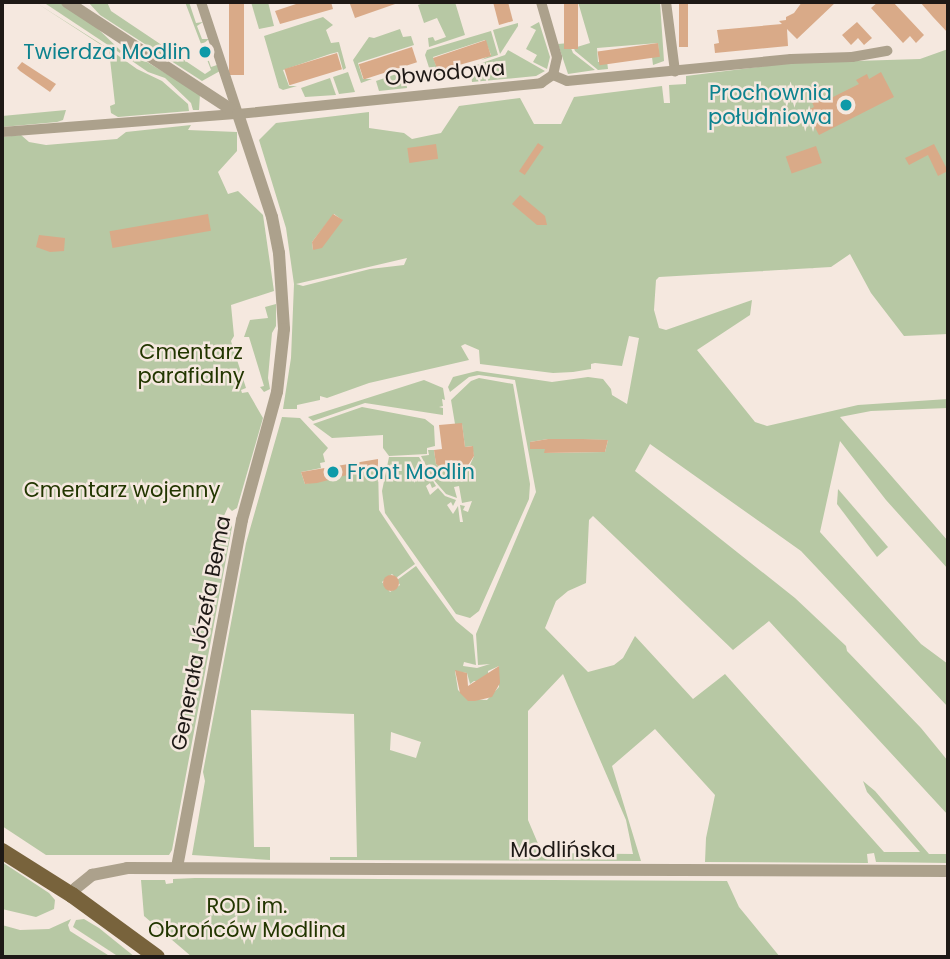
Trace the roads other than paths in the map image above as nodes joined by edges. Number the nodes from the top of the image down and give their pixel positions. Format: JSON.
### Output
{"nodes":[{"id":1,"x":67,"y":2,"type":"edge"},
{"id":2,"x":201,"y":2,"type":"edge"},
{"id":3,"x":541,"y":2,"type":"edge"},
{"id":4,"x":666,"y":2,"type":"edge"},
{"id":5,"x":887,"y":51,"type":"dead end"},
{"id":6,"x":674,"y":71,"type":"junction"},
{"id":7,"x":553,"y":75,"type":"junction"},
{"id":8,"x":238,"y":114,"type":"junction"},
{"id":9,"x":2,"y":132,"type":"edge"},
{"id":10,"x":2,"y":851,"type":"edge"},
{"id":11,"x":177,"y":867,"type":"junction"},
{"id":12,"x":948,"y":871,"type":"edge"},
{"id":13,"x":72,"y":895,"type":"junction"},
{"id":14,"x":157,"y":957,"type":"edge"}],
"edges":[{"from":1,"to":8,"type":"street"},
{"from":2,"to":8,"type":"street","name":"Generała Józefa Bema"},
{"from":3,"to":7,"type":"street"},
{"from":4,"to":6,"type":"street"},
{"from":5,"to":6,"type":"street","name":"Obwodowa"},
{"from":6,"to":7,"type":"street","name":"Obwodowa"},
{"from":7,"to":8,"type":"street","name":"Obwodowa"},
{"from":8,"to":9,"type":"street","name":"Obwodowa"},
{"from":8,"to":11,"type":"street","name":"Generała Józefa Bema"},
{"from":10,"to":13,"type":"main road"},
{"from":11,"to":12,"type":"street","name":"Modlińska"},
{"from":11,"to":13,"type":"street","name":"Modlińska"},
{"from":13,"to":14,"type":"main road"}]}
